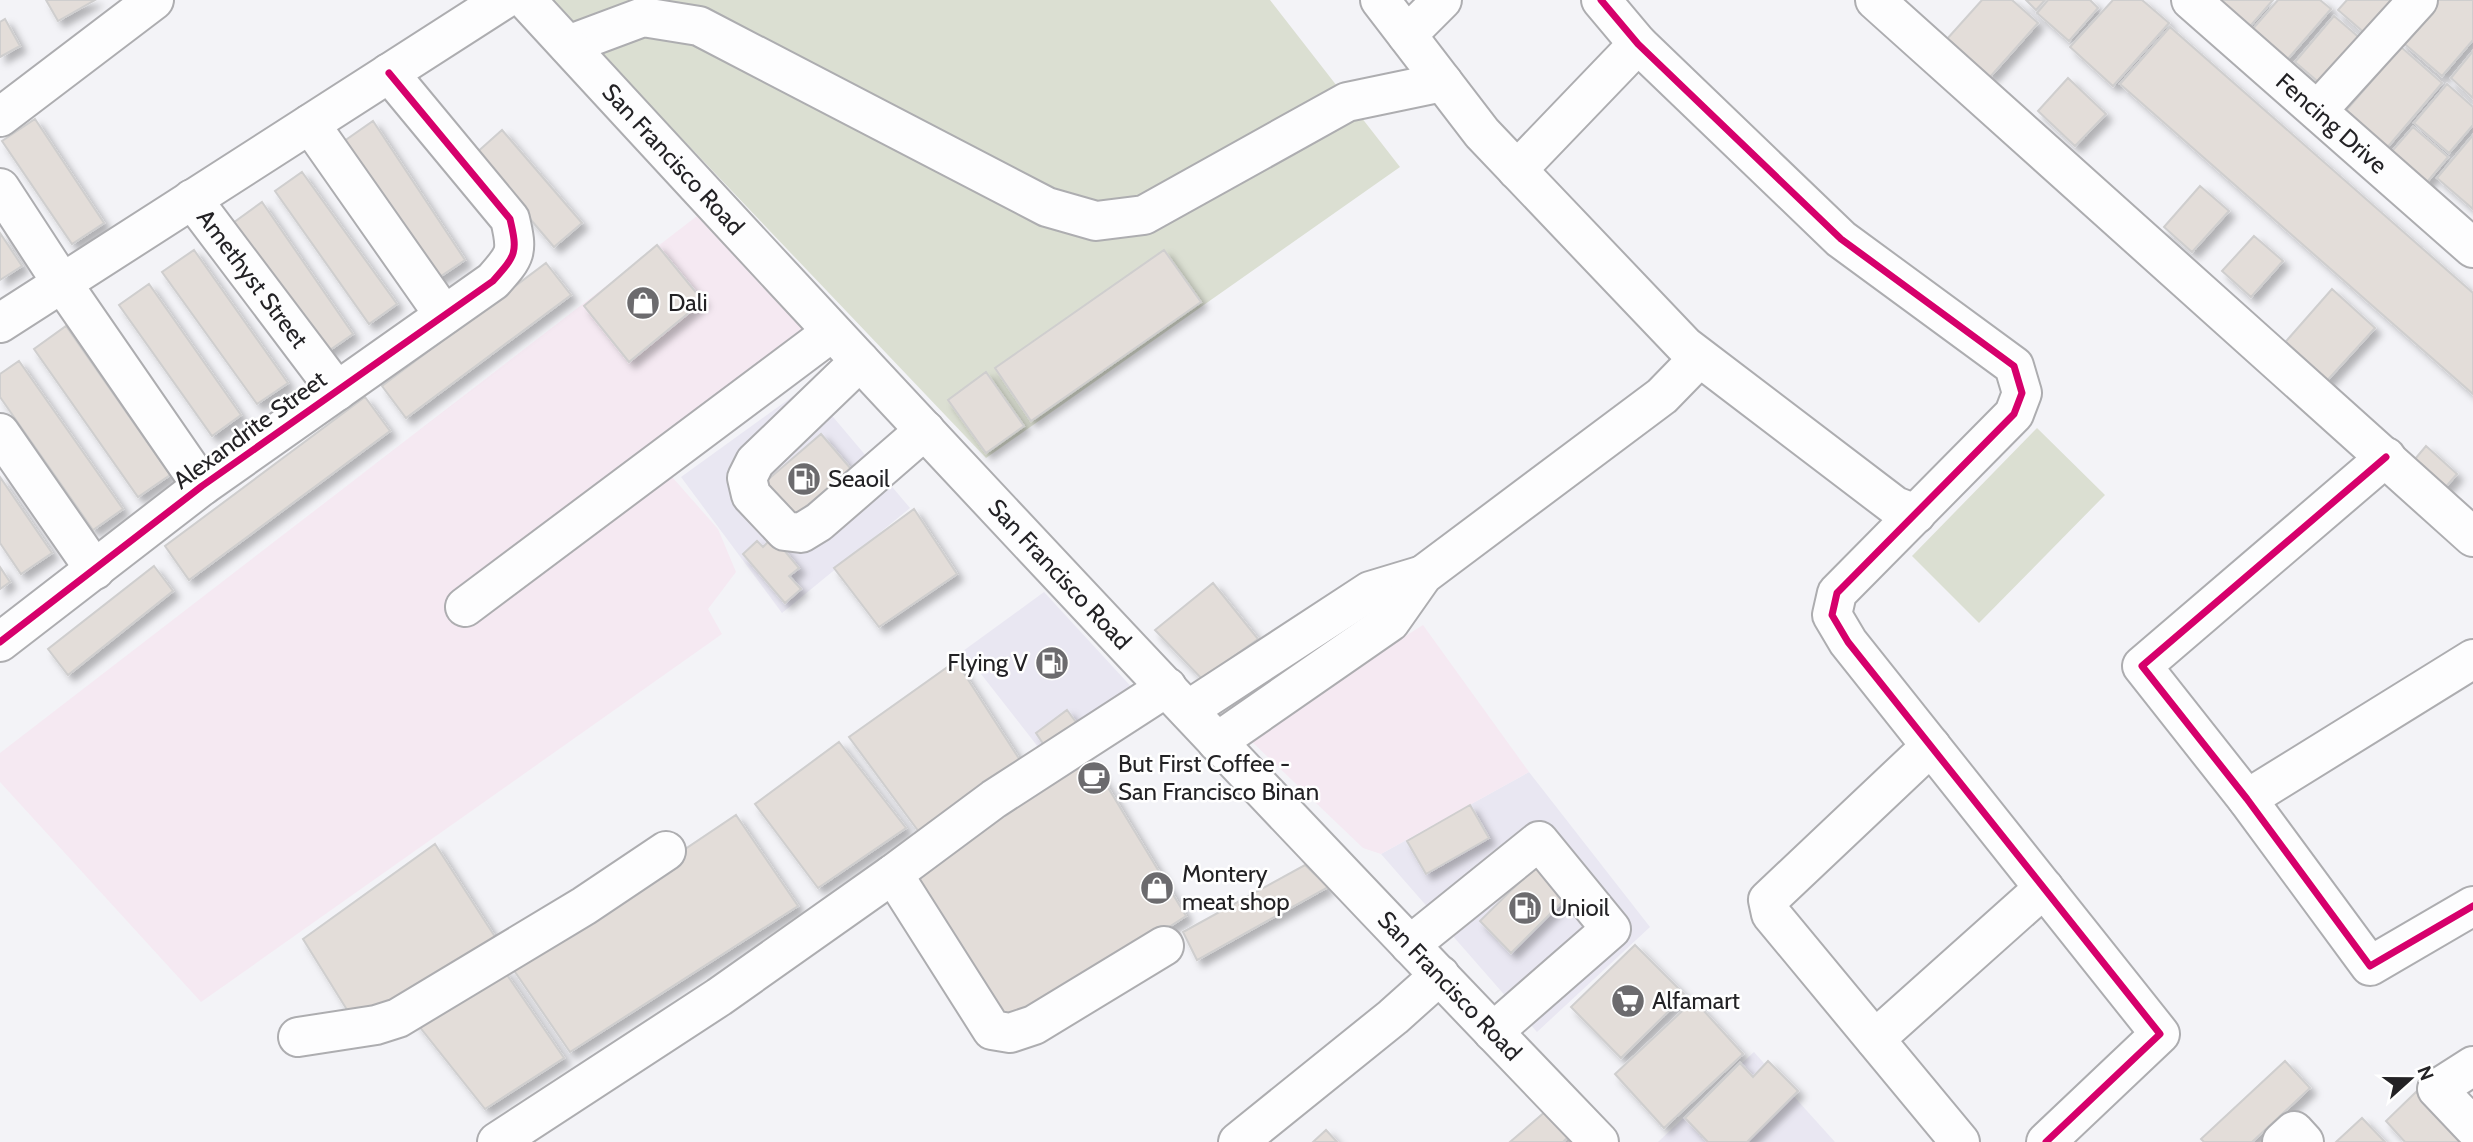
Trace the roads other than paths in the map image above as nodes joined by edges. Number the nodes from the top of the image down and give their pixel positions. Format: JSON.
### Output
{"nodes":[{"id":1,"x":154,"y":0,"type":"edge"},
{"id":2,"x":503,"y":0,"type":"edge"},
{"id":3,"x":526,"y":0,"type":"edge"},
{"id":4,"x":1380,"y":0,"type":"edge"},
{"id":5,"x":1442,"y":0,"type":"edge"},
{"id":6,"x":1601,"y":0,"type":"edge"},
{"id":7,"x":1875,"y":0,"type":"edge"},
{"id":8,"x":2191,"y":0,"type":"edge"},
{"id":9,"x":2418,"y":0,"type":"edge"},
{"id":10,"x":1407,"y":35,"type":"junction"},
{"id":11,"x":1638,"y":44,"type":"junction"},
{"id":12,"x":568,"y":45,"type":"junction"},
{"id":13,"x":389,"y":73,"type":"junction"},
{"id":14,"x":1443,"y":82,"type":"junction"},
{"id":15,"x":2318,"y":110,"type":"junction"},
{"id":16,"x":0,"y":117,"type":"edge"},
{"id":17,"x":310,"y":124,"type":"junction"},
{"id":18,"x":1517,"y":170,"type":"junction"},
{"id":19,"x":0,"y":188,"type":"edge"},
{"id":20,"x":192,"y":199,"type":"junction"},
{"id":21,"x":2473,"y":248,"type":"edge"},
{"id":22,"x":62,"y":283,"type":"junction"},
{"id":23,"x":444,"y":315,"type":"junction"},
{"id":24,"x":0,"y":323,"type":"edge"},
{"id":25,"x":832,"y":332,"type":"junction"},
{"id":26,"x":1699,"y":358,"type":"junction"},
{"id":27,"x":860,"y":361,"type":"junction"},
{"id":28,"x":337,"y":391,"type":"junction"},
{"id":29,"x":925,"y":430,"type":"junction"},
{"id":30,"x":0,"y":433,"type":"edge"},
{"id":31,"x":2386,"y":457,"type":"junction"},
{"id":32,"x":202,"y":486,"type":"junction"},
{"id":33,"x":1916,"y":514,"type":"junction"},
{"id":34,"x":2473,"y":537,"type":"edge"},
{"id":35,"x":95,"y":570,"type":"junction"},
{"id":36,"x":1423,"y":575,"type":"junction"},
{"id":37,"x":466,"y":607,"type":"dead end"},
{"id":38,"x":0,"y":642,"type":"edge"},
{"id":39,"x":2473,"y":659,"type":"edge"},
{"id":40,"x":1177,"y":699,"type":"junction"},
{"id":41,"x":1217,"y":742,"type":"junction"},
{"id":42,"x":1931,"y":746,"type":"junction"},
{"id":43,"x":2247,"y":799,"type":"junction"},
{"id":44,"x":666,"y":851,"type":"dead end"},
{"id":45,"x":893,"y":874,"type":"junction"},
{"id":46,"x":2044,"y":888,"type":"junction"},
{"id":47,"x":2473,"y":906,"type":"edge"},
{"id":48,"x":1410,"y":945,"type":"junction"},
{"id":49,"x":1164,"y":946,"type":"dead end"},
{"id":50,"x":1440,"y":975,"type":"junction"},
{"id":51,"x":1493,"y":1032,"type":"junction"},
{"id":52,"x":298,"y":1037,"type":"dead end"},
{"id":53,"x":1875,"y":1039,"type":"junction"},
{"id":54,"x":2473,"y":1066,"type":"edge"},
{"id":55,"x":2473,"y":1127,"type":"edge"},
{"id":56,"x":497,"y":1142,"type":"edge"},
{"id":57,"x":1238,"y":1142,"type":"edge"},
{"id":58,"x":1599,"y":1142,"type":"edge"},
{"id":59,"x":1960,"y":1142,"type":"edge"},
{"id":60,"x":2046,"y":1142,"type":"edge"},
{"id":61,"x":2283,"y":1142,"type":"edge"},
{"id":62,"x":2304,"y":1142,"type":"edge"}],
"edges":[{"from":1,"to":16,"type":"street"},
{"from":2,"to":13,"type":"street"},
{"from":3,"to":12,"type":"street","name":"San Francisco Road"},
{"from":4,"to":10,"type":"street"},
{"from":5,"to":10,"type":"street"},
{"from":6,"to":11,"type":"street"},
{"from":7,"to":31,"type":"street"},
{"from":8,"to":15,"type":"street","name":"Fencing Drive"},
{"from":9,"to":15,"type":"street"},
{"from":10,"to":14,"type":"street"},
{"from":11,"to":18,"type":"street"},
{"from":11,"to":33,"type":"street"},
{"from":12,"to":14,"type":"street"},
{"from":12,"to":25,"type":"street","name":"San Francisco Road"},
{"from":13,"to":17,"type":"street"},
{"from":13,"to":23,"type":"street","name":"Alexandrite Street"},
{"from":14,"to":18,"type":"street"},
{"from":15,"to":21,"type":"street","name":"Fencing Drive"},
{"from":17,"to":20,"type":"street"},
{"from":17,"to":23,"type":"street"},
{"from":18,"to":26,"type":"street"},
{"from":19,"to":22,"type":"street"},
{"from":20,"to":22,"type":"street"},
{"from":20,"to":28,"type":"street","name":"Amethyst Street"},
{"from":22,"to":24,"type":"street"},
{"from":22,"to":32,"type":"street"},
{"from":23,"to":28,"type":"street","name":"Alexandrite Street"},
{"from":25,"to":27,"type":"street","name":"San Francisco Road"},
{"from":25,"to":37,"type":"street"},
{"from":26,"to":33,"type":"street"},
{"from":26,"to":36,"type":"street"},
{"from":27,"to":29,"type":"street","name":"San Francisco Road"},
{"from":27,"to":29,"type":"street"},
{"from":28,"to":32,"type":"street","name":"Alexandrite Street"},
{"from":29,"to":40,"type":"street","name":"San Francisco Road"},
{"from":30,"to":35,"type":"street"},
{"from":31,"to":34,"type":"street"},
{"from":31,"to":43,"type":"street"},
{"from":32,"to":35,"type":"street","name":"Alexandrite Street"},
{"from":33,"to":42,"type":"street"},
{"from":35,"to":38,"type":"street","name":"Alexandrite Street"},
{"from":36,"to":40,"type":"street"},
{"from":36,"to":41,"type":"street"},
{"from":39,"to":43,"type":"street"},
{"from":40,"to":41,"type":"street","name":"San Francisco Road"},
{"from":40,"to":45,"type":"street"},
{"from":41,"to":48,"type":"street","name":"San Francisco Road"},
{"from":42,"to":46,"type":"street"},
{"from":42,"to":53,"type":"street"},
{"from":43,"to":47,"type":"street"},
{"from":44,"to":52,"type":"street"},
{"from":45,"to":49,"type":"street"},
{"from":45,"to":56,"type":"street"},
{"from":46,"to":53,"type":"street"},
{"from":46,"to":60,"type":"street"},
{"from":48,"to":50,"type":"street","name":"San Francisco Road"},
{"from":48,"to":51,"type":"street"},
{"from":50,"to":51,"type":"street","name":"San Francisco Road"},
{"from":50,"to":57,"type":"street"},
{"from":51,"to":58,"type":"street","name":"San Francisco Road"},
{"from":53,"to":59,"type":"street"},
{"from":54,"to":55,"type":"street"},
{"from":61,"to":62,"type":"street"}]}
